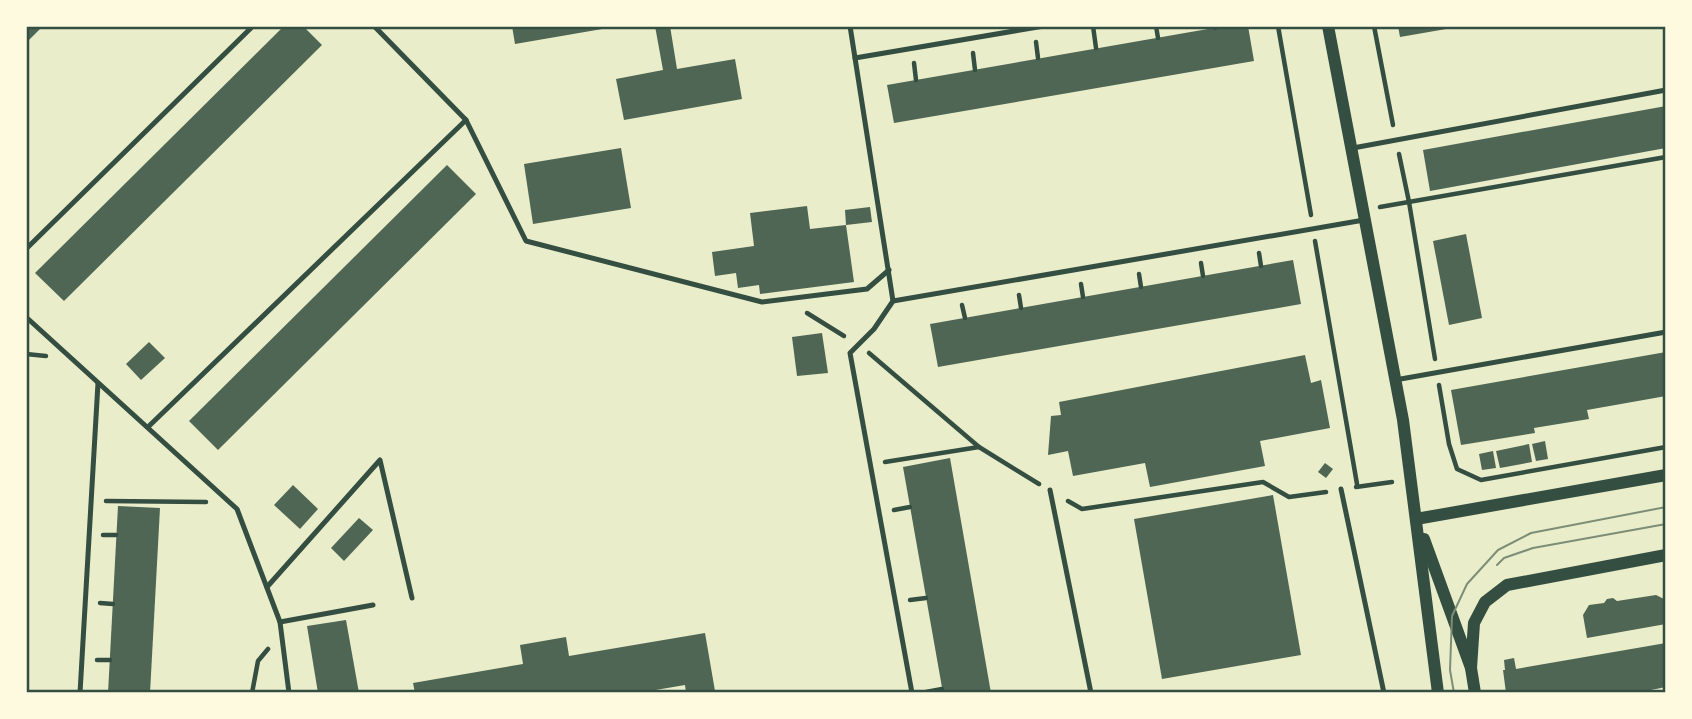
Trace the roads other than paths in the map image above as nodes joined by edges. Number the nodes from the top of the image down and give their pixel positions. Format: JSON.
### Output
{"nodes":[{"id":1,"x":253,"y":26,"type":"edge"},
{"id":2,"x":374,"y":26,"type":"edge"},
{"id":3,"x":850,"y":26,"type":"edge"},
{"id":4,"x":1044,"y":26,"type":"edge"},
{"id":5,"x":1328,"y":26,"type":"edge"},
{"id":6,"x":855,"y":58,"type":"junction"},
{"id":7,"x":1666,"y":90,"type":"edge"},
{"id":8,"x":466,"y":120,"type":"junction"},
{"id":9,"x":1350,"y":149,"type":"junction"},
{"id":10,"x":1363,"y":216,"type":"junction"},
{"id":11,"x":26,"y":249,"type":"edge"},
{"id":12,"x":889,"y":270,"type":"junction"},
{"id":13,"x":893,"y":300,"type":"junction"},
{"id":14,"x":26,"y":317,"type":"edge"},
{"id":15,"x":1666,"y":332,"type":"edge"},
{"id":16,"x":1395,"y":380,"type":"junction"},
{"id":17,"x":98,"y":383,"type":"junction"},
{"id":18,"x":148,"y":428,"type":"junction"},
{"id":19,"x":1666,"y":475,"type":"edge"},
{"id":20,"x":1341,"y":489,"type":"road end"},
{"id":21,"x":1049,"y":490,"type":"road end"},
{"id":22,"x":1416,"y":519,"type":"junction"},
{"id":23,"x":1666,"y":555,"type":"edge"},
{"id":24,"x":267,"y":587,"type":"junction"},
{"id":25,"x":412,"y":598,"type":"dead end"},
{"id":26,"x":373,"y":605,"type":"dead end"},
{"id":27,"x":279,"y":622,"type":"junction"},
{"id":28,"x":1471,"y":668,"type":"junction"},
{"id":29,"x":80,"y":693,"type":"edge"},
{"id":30,"x":289,"y":693,"type":"edge"},
{"id":31,"x":912,"y":693,"type":"edge"},
{"id":32,"x":1091,"y":693,"type":"edge"},
{"id":33,"x":1384,"y":693,"type":"edge"},
{"id":34,"x":1438,"y":693,"type":"edge"},
{"id":35,"x":1475,"y":693,"type":"edge"}],
"edges":[{"from":1,"to":11,"type":"lane"},
{"from":2,"to":8,"type":"lane"},
{"from":3,"to":6,"type":"lane"},
{"from":4,"to":6,"type":"lane"},
{"from":5,"to":9,"type":"street"},
{"from":6,"to":12,"type":"lane"},
{"from":7,"to":9,"type":"lane"},
{"from":8,"to":12,"type":"lane"},
{"from":8,"to":18,"type":"lane"},
{"from":9,"to":10,"type":"street"},
{"from":10,"to":13,"type":"lane"},
{"from":10,"to":16,"type":"street"},
{"from":12,"to":13,"type":"lane"},
{"from":13,"to":31,"type":"lane"},
{"from":14,"to":17,"type":"lane"},
{"from":15,"to":16,"type":"lane"},
{"from":16,"to":22,"type":"street"},
{"from":17,"to":18,"type":"lane"},
{"from":17,"to":29,"type":"lane"},
{"from":18,"to":24,"type":"lane"},
{"from":19,"to":22,"type":"street"},
{"from":20,"to":33,"type":"lane"},
{"from":21,"to":32,"type":"lane"},
{"from":22,"to":28,"type":"street"},
{"from":22,"to":34,"type":"street"},
{"from":23,"to":28,"type":"street"},
{"from":24,"to":25,"type":"lane"},
{"from":24,"to":27,"type":"lane"},
{"from":26,"to":27,"type":"lane"},
{"from":27,"to":30,"type":"lane"},
{"from":28,"to":35,"type":"street"}]}
